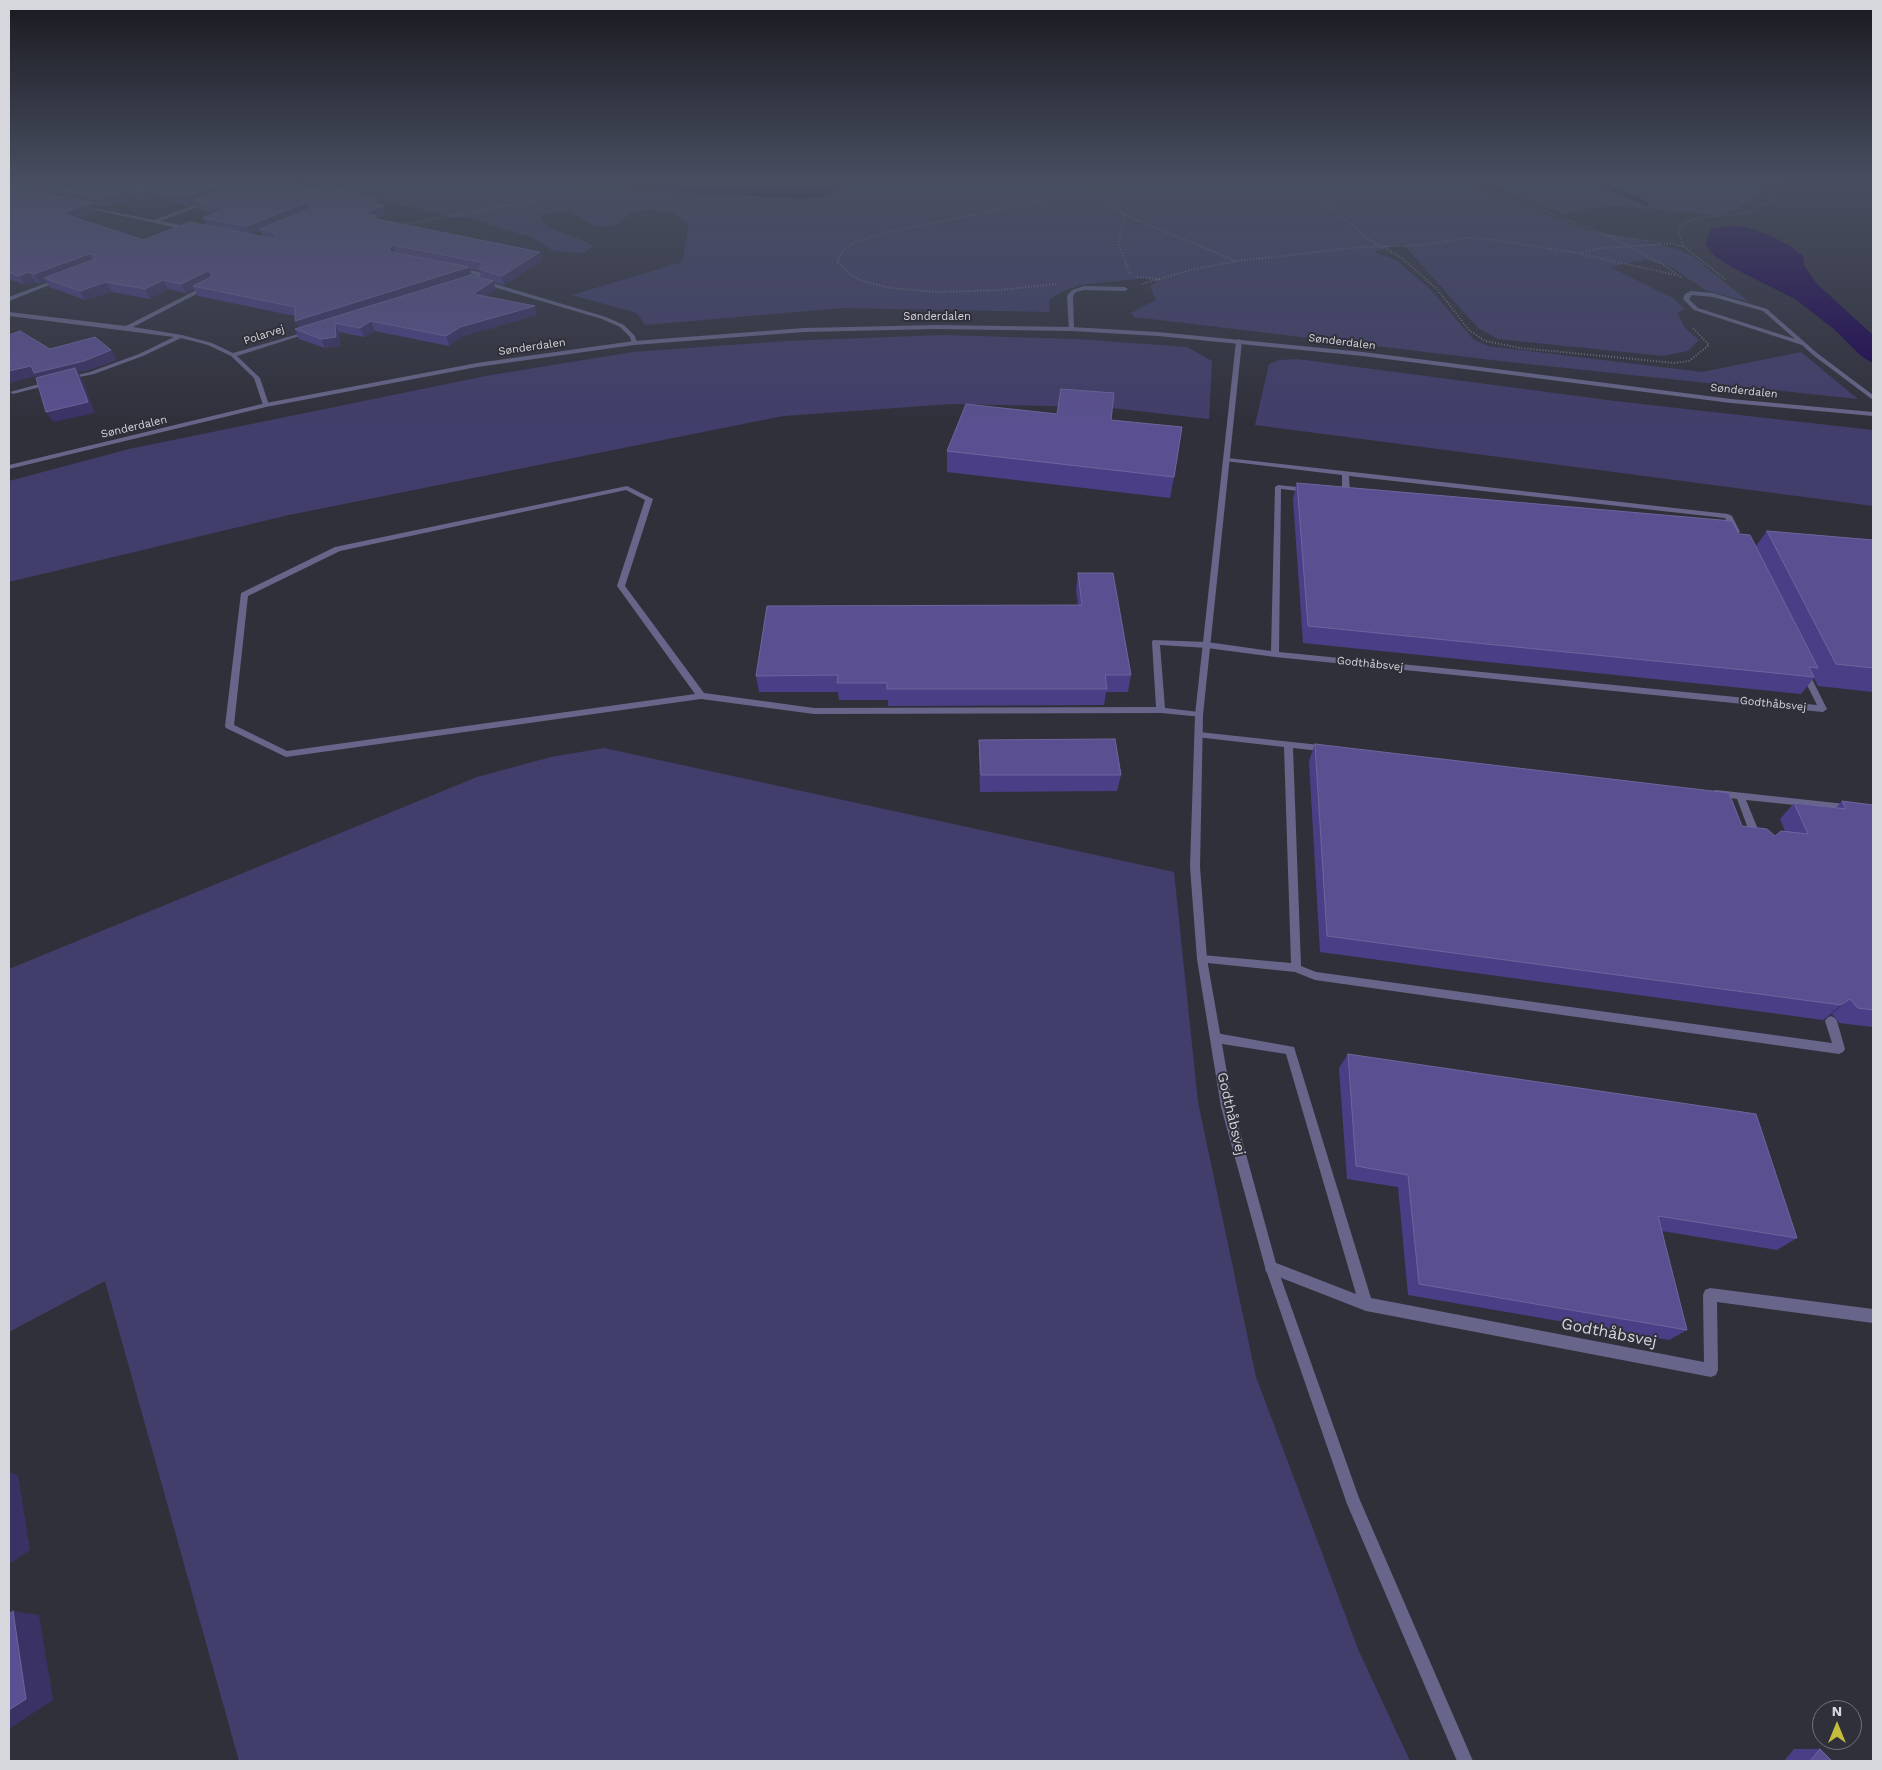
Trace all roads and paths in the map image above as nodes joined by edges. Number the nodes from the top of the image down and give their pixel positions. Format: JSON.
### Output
{"nodes":[{"id":1,"x":838,"y":262,"type":"edge"},
{"id":2,"x":1125,"y":262,"type":"edge"},
{"id":3,"x":1234,"y":262,"type":"edge"},
{"id":4,"x":1406,"y":262,"type":"edge"},
{"id":5,"x":1615,"y":262,"type":"edge"},
{"id":6,"x":1656,"y":262,"type":"edge"},
{"id":7,"x":1703,"y":262,"type":"edge"},
{"id":8,"x":452,"y":269,"type":"edge"},
{"id":9,"x":1679,"y":276,"type":"junction"},
{"id":10,"x":62,"y":279,"type":"edge"},
{"id":11,"x":1159,"y":279,"type":"junction"},
{"id":12,"x":474,"y":280,"type":"junction"},
{"id":13,"x":1728,"y":281,"type":"dead end"},
{"id":14,"x":467,"y":282,"type":"edge"},
{"id":15,"x":212,"y":284,"type":"edge"},
{"id":16,"x":1056,"y":284,"type":"dead end"},
{"id":17,"x":1124,"y":290,"type":"joint"},
{"id":18,"x":1701,"y":293,"type":"junction"},
{"id":19,"x":9,"y":298,"type":"edge"},
{"id":20,"x":1696,"y":309,"type":"junction"},
{"id":21,"x":9,"y":314,"type":"edge"},
{"id":22,"x":127,"y":328,"type":"junction"},
{"id":23,"x":314,"y":329,"type":"edge"},
{"id":24,"x":1071,"y":329,"type":"junction"},
{"id":25,"x":180,"y":336,"type":"junction"},
{"id":26,"x":1239,"y":341,"type":"junction"},
{"id":27,"x":634,"y":343,"type":"junction"},
{"id":28,"x":1804,"y":344,"type":"junction"},
{"id":29,"x":232,"y":355,"type":"junction"},
{"id":30,"x":13,"y":392,"type":"dead end"},
{"id":31,"x":1873,"y":398,"type":"edge"},
{"id":32,"x":266,"y":405,"type":"junction"},
{"id":33,"x":1873,"y":414,"type":"edge"},
{"id":34,"x":1227,"y":460,"type":"junction"},
{"id":35,"x":9,"y":467,"type":"edge"},
{"id":36,"x":1345,"y":473,"type":"junction"},
{"id":37,"x":1317,"y":490,"type":"edge"},
{"id":38,"x":1327,"y":491,"type":"edge"},
{"id":39,"x":1741,"y":542,"type":"edge"},
{"id":40,"x":1208,"y":645,"type":"junction"},
{"id":41,"x":1274,"y":654,"type":"junction"},
{"id":42,"x":1801,"y":665,"type":"edge"},
{"id":43,"x":701,"y":696,"type":"junction"},
{"id":44,"x":1162,"y":710,"type":"junction"},
{"id":45,"x":1199,"y":715,"type":"junction"},
{"id":46,"x":1199,"y":735,"type":"junction"},
{"id":47,"x":1288,"y":745,"type":"junction"},
{"id":48,"x":1337,"y":750,"type":"edge"},
{"id":49,"x":1710,"y":792,"type":"edge"},
{"id":50,"x":1740,"y":796,"type":"junction"},
{"id":51,"x":1873,"y":810,"type":"edge"},
{"id":52,"x":1760,"y":846,"type":"edge"},
{"id":53,"x":1202,"y":959,"type":"junction"},
{"id":54,"x":1296,"y":968,"type":"junction"},
{"id":55,"x":1830,"y":1021,"type":"edge"},
{"id":56,"x":1216,"y":1038,"type":"junction"},
{"id":57,"x":1271,"y":1267,"type":"junction"},
{"id":58,"x":1366,"y":1304,"type":"junction"},
{"id":59,"x":1873,"y":1316,"type":"edge"},
{"id":60,"x":1465,"y":1761,"type":"edge"}],
"edges":[{"from":1,"to":16,"type":"path"},
{"from":2,"to":11,"type":"path"},
{"from":3,"to":11,"type":"path"},
{"from":4,"to":20,"type":"path"},
{"from":5,"to":9,"type":"path"},
{"from":6,"to":9,"type":"path"},
{"from":7,"to":13,"type":"path"},
{"from":8,"to":12,"type":"street"},
{"from":9,"to":18,"type":"path"},
{"from":10,"to":19,"type":"street"},
{"from":11,"to":17,"type":"path"},
{"from":12,"to":14,"type":"street"},
{"from":12,"to":27,"type":"street"},
{"from":15,"to":22,"type":"street"},
{"from":17,"to":24,"type":"street"},
{"from":18,"to":20,"type":"street"},
{"from":18,"to":28,"type":"street"},
{"from":20,"to":28,"type":"street"},
{"from":21,"to":22,"type":"street","name":"Polarvej"},
{"from":22,"to":25,"type":"street","name":"Polarvej"},
{"from":23,"to":29,"type":"street","name":"Polarvej"},
{"from":24,"to":26,"type":"street","name":"Sønderdalen"},
{"from":24,"to":27,"type":"street","name":"Sønderdalen"},
{"from":25,"to":29,"type":"street","name":"Polarvej"},
{"from":25,"to":30,"type":"street"},
{"from":26,"to":33,"type":"street","name":"Sønderdalen"},
{"from":26,"to":34,"type":"street","name":"Godthåbsvej"},
{"from":27,"to":32,"type":"street","name":"Sønderdalen"},
{"from":28,"to":31,"type":"street"},
{"from":29,"to":32,"type":"street","name":"Polarvej"},
{"from":32,"to":35,"type":"street","name":"Sønderdalen"},
{"from":34,"to":36,"type":"street"},
{"from":34,"to":40,"type":"street","name":"Godthåbsvej"},
{"from":36,"to":38,"type":"street"},
{"from":36,"to":39,"type":"street"},
{"from":37,"to":41,"type":"street"},
{"from":40,"to":41,"type":"street","name":"Godthåbsvej"},
{"from":40,"to":44,"type":"street","name":"Godthåbsvej"},
{"from":40,"to":45,"type":"street","name":"Godthåbsvej"},
{"from":41,"to":42,"type":"street","name":"Godthåbsvej"},
{"from":43,"to":43,"type":"street"},
{"from":43,"to":44,"type":"street"},
{"from":44,"to":45,"type":"street"},
{"from":45,"to":46,"type":"street","name":"Godthåbsvej"},
{"from":46,"to":47,"type":"street"},
{"from":46,"to":53,"type":"street","name":"Godthåbsvej"},
{"from":47,"to":48,"type":"street"},
{"from":47,"to":54,"type":"street"},
{"from":49,"to":50,"type":"street"},
{"from":50,"to":51,"type":"street"},
{"from":50,"to":52,"type":"street"},
{"from":53,"to":54,"type":"street"},
{"from":53,"to":56,"type":"street","name":"Godthåbsvej"},
{"from":54,"to":55,"type":"street"},
{"from":56,"to":57,"type":"street","name":"Godthåbsvej"},
{"from":56,"to":58,"type":"street"},
{"from":57,"to":58,"type":"street","name":"Godthåbsvej"},
{"from":57,"to":60,"type":"street","name":"Godthåbsvej"},
{"from":58,"to":59,"type":"street","name":"Godthåbsvej"}]}
